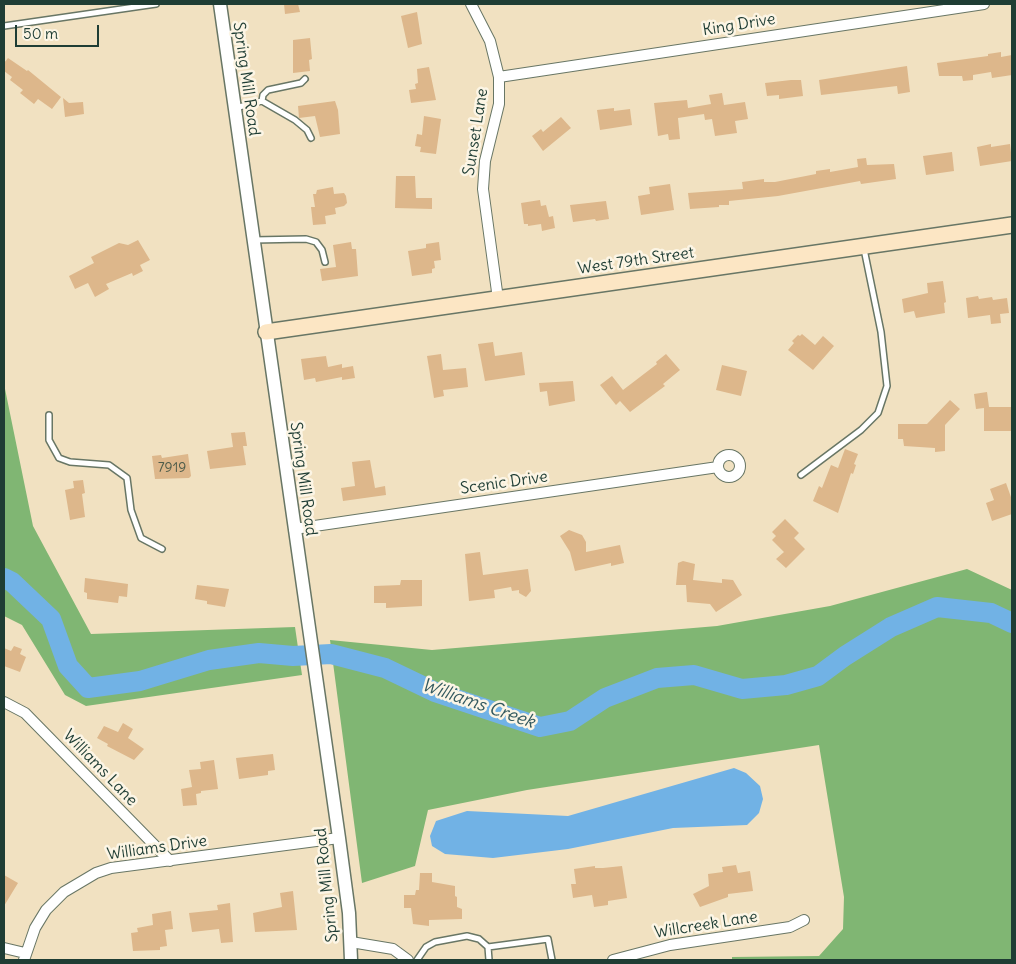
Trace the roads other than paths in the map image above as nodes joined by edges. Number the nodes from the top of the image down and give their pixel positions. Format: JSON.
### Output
{"nodes":[{"id":1,"x":156,"y":4,"type":"edge"},
{"id":2,"x":220,"y":4,"type":"edge"},
{"id":3,"x":471,"y":4,"type":"edge"},
{"id":4,"x":984,"y":4,"type":"edge"},
{"id":5,"x":4,"y":26,"type":"edge"},
{"id":6,"x":499,"y":77,"type":"junction"},
{"id":7,"x":305,"y":78,"type":"dead end"},
{"id":8,"x":262,"y":101,"type":"junction"},
{"id":9,"x":234,"y":108,"type":"junction"},
{"id":10,"x":311,"y":138,"type":"dead end"},
{"id":11,"x":1012,"y":225,"type":"edge"},
{"id":12,"x":253,"y":240,"type":"junction"},
{"id":13,"x":863,"y":246,"type":"junction"},
{"id":14,"x":325,"y":262,"type":"dead end"},
{"id":15,"x":498,"y":299,"type":"junction"},
{"id":16,"x":266,"y":332,"type":"junction"},
{"id":17,"x":49,"y":415,"type":"dead end"},
{"id":18,"x":718,"y":467,"type":"dead end"},
{"id":19,"x":801,"y":476,"type":"dead end"},
{"id":20,"x":294,"y":529,"type":"junction"},
{"id":21,"x":162,"y":549,"type":"dead end"},
{"id":22,"x":4,"y":702,"type":"edge"},
{"id":23,"x":339,"y":838,"type":"junction"},
{"id":24,"x":170,"y":861,"type":"junction"},
{"id":25,"x":804,"y":920,"type":"dead end"},
{"id":26,"x":351,"y":942,"type":"junction"},
{"id":27,"x":488,"y":947,"type":"junction"},
{"id":28,"x":4,"y":948,"type":"edge"},
{"id":29,"x":24,"y":957,"type":"edge"},
{"id":30,"x":351,"y":960,"type":"edge"},
{"id":31,"x":408,"y":960,"type":"edge"},
{"id":32,"x":417,"y":960,"type":"edge"},
{"id":33,"x":489,"y":960,"type":"edge"},
{"id":34,"x":552,"y":960,"type":"edge"},
{"id":35,"x":613,"y":960,"type":"edge"}],
"edges":[{"from":1,"to":5,"type":"lane"},
{"from":2,"to":9,"type":"street","name":"Spring Mill Road"},
{"from":3,"to":6,"type":"street","name":"Sunset Lane"},
{"from":4,"to":6,"type":"street","name":"King Drive"},
{"from":6,"to":15,"type":"street","name":"Sunset Lane"},
{"from":7,"to":8,"type":"lane"},
{"from":8,"to":9,"type":"lane"},
{"from":8,"to":10,"type":"lane"},
{"from":9,"to":12,"type":"street","name":"Spring Mill Road"},
{"from":11,"to":13,"type":"main road","name":"West 79th Street"},
{"from":12,"to":14,"type":"lane"},
{"from":12,"to":16,"type":"street","name":"Spring Mill Road"},
{"from":13,"to":15,"type":"main road","name":"West 79th Street"},
{"from":13,"to":19,"type":"lane"},
{"from":15,"to":16,"type":"main road","name":"West 79th Street"},
{"from":16,"to":20,"type":"street","name":"Spring Mill Road"},
{"from":17,"to":21,"type":"lane"},
{"from":18,"to":20,"type":"street","name":"Scenic Drive"},
{"from":20,"to":23,"type":"street","name":"Spring Mill Road"},
{"from":22,"to":24,"type":"street","name":"Williams Lane"},
{"from":23,"to":24,"type":"street","name":"Williams Drive"},
{"from":23,"to":26,"type":"street","name":"Spring Mill Road"},
{"from":24,"to":29,"type":"street","name":"Williams Drive"},
{"from":25,"to":35,"type":"street","name":"Willcreek Lane"},
{"from":26,"to":30,"type":"street","name":"Spring Mill Road"},
{"from":26,"to":31,"type":"street"},
{"from":27,"to":32,"type":"lane"},
{"from":27,"to":33,"type":"lane"},
{"from":27,"to":34,"type":"lane"},
{"from":28,"to":29,"type":"street"}]}
